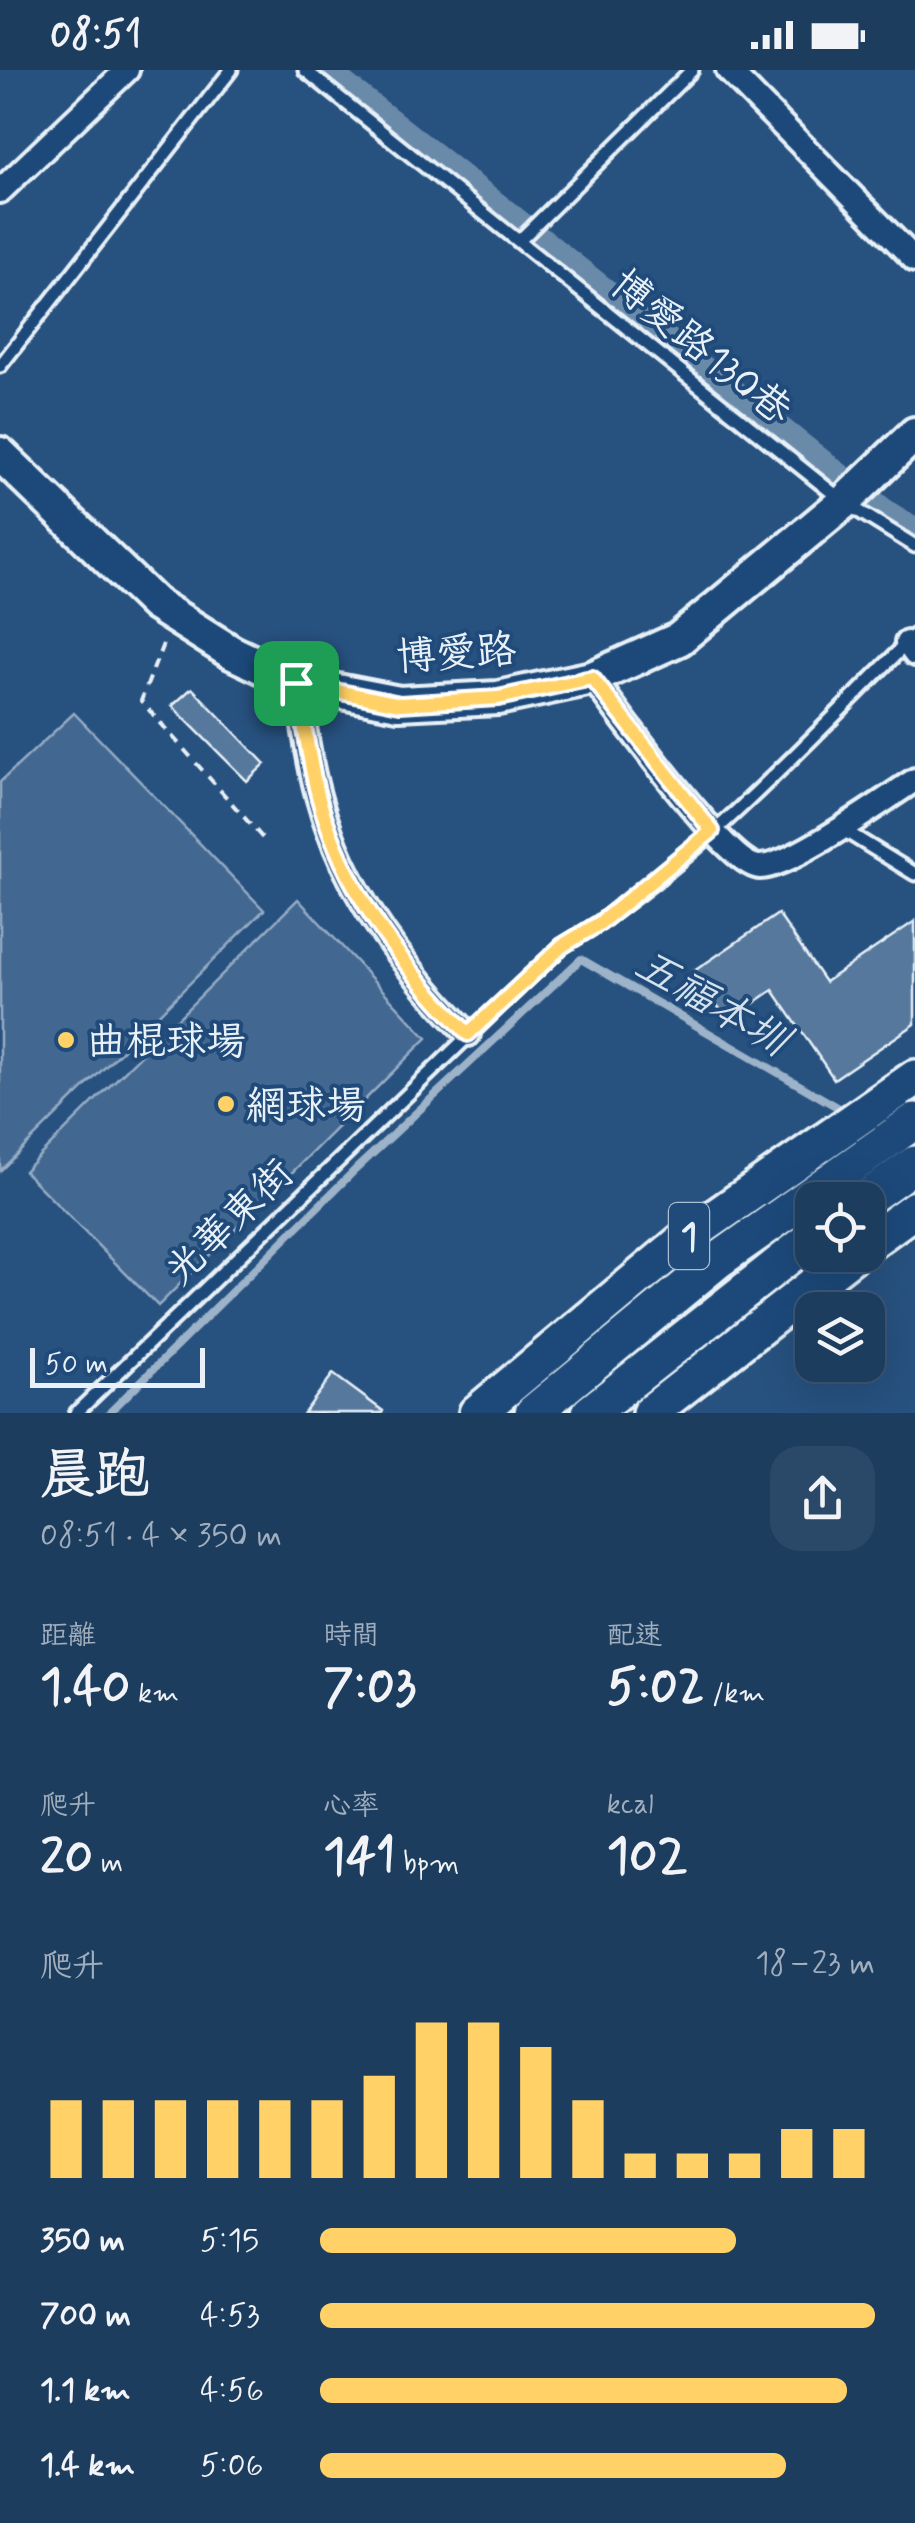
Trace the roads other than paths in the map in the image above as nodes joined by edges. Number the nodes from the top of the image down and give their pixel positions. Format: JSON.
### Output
{"nodes":[{"id":1,"x":128,"y":70,"type":"edge"},
{"id":2,"x":232,"y":70,"type":"edge"},
{"id":3,"x":305,"y":70,"type":"edge"},
{"id":4,"x":692,"y":70,"type":"edge"},
{"id":5,"x":730,"y":72,"type":"edge"},
{"id":6,"x":0,"y":191,"type":"edge"},
{"id":7,"x":520,"y":240,"type":"junction"},
{"id":8,"x":915,"y":260,"type":"edge"},
{"id":9,"x":0,"y":366,"type":"edge"},
{"id":10,"x":915,"y":434,"type":"edge"},
{"id":11,"x":0,"y":454,"type":"edge"},
{"id":12,"x":844,"y":502,"type":"junction"},
{"id":13,"x":915,"y":546,"type":"edge"},
{"id":14,"x":912,"y":644,"type":"edge"},
{"id":15,"x":592,"y":678,"type":"junction"},
{"id":16,"x":296,"y":683,"type":"junction"},
{"id":17,"x":915,"y":780,"type":"edge"},
{"id":18,"x":839,"y":827,"type":"junction"},
{"id":19,"x":712,"y":831,"type":"junction"},
{"id":20,"x":915,"y":874,"type":"edge"},
{"id":21,"x":468,"y":1034,"type":"junction"},
{"id":22,"x":915,"y":1078,"type":"edge"},
{"id":23,"x":915,"y":1121,"type":"edge"},
{"id":24,"x":915,"y":1164,"type":"edge"},
{"id":25,"x":885,"y":1185,"type":"edge"},
{"id":26,"x":915,"y":1209,"type":"edge"},
{"id":27,"x":885,"y":1231,"type":"edge"},
{"id":28,"x":795,"y":1251,"type":"edge"},
{"id":29,"x":830,"y":1272,"type":"edge"},
{"id":30,"x":76,"y":1413,"type":"edge"},
{"id":31,"x":476,"y":1413,"type":"edge"},
{"id":32,"x":533,"y":1413,"type":"edge"},
{"id":33,"x":590,"y":1413,"type":"edge"},
{"id":34,"x":650,"y":1413,"type":"edge"}],
"edges":[{"from":1,"to":6,"type":"street"},
{"from":2,"to":9,"type":"lane"},
{"from":3,"to":7,"type":"lane","name":"博愛路130巷"},
{"from":4,"to":7,"type":"lane"},
{"from":5,"to":8,"type":"street"},
{"from":7,"to":12,"type":"lane","name":"博愛路130巷"},
{"from":10,"to":12,"type":"street","name":"博愛路"},
{"from":11,"to":16,"type":"street","name":"博愛路"},
{"from":12,"to":13,"type":"lane","name":"博愛路130巷"},
{"from":12,"to":15,"type":"street","name":"博愛路"},
{"from":14,"to":19,"type":"lane","name":"光華東街"},
{"from":15,"to":16,"type":"street","name":"博愛路"},
{"from":15,"to":19,"type":"street"},
{"from":16,"to":21,"type":"street"},
{"from":17,"to":18,"type":"street"},
{"from":18,"to":19,"type":"street"},
{"from":18,"to":20,"type":"lane"},
{"from":19,"to":21,"type":"lane","name":"光華東街"},
{"from":21,"to":30,"type":"lane","name":"光華東街"},
{"from":22,"to":31,"type":"main road","number":"1"},
{"from":23,"to":32,"type":"main road","number":"1"},
{"from":24,"to":25,"type":"main road"},
{"from":26,"to":27,"type":"main road"},
{"from":28,"to":33,"type":"main road","number":"1"},
{"from":29,"to":34,"type":"main road"}]}
